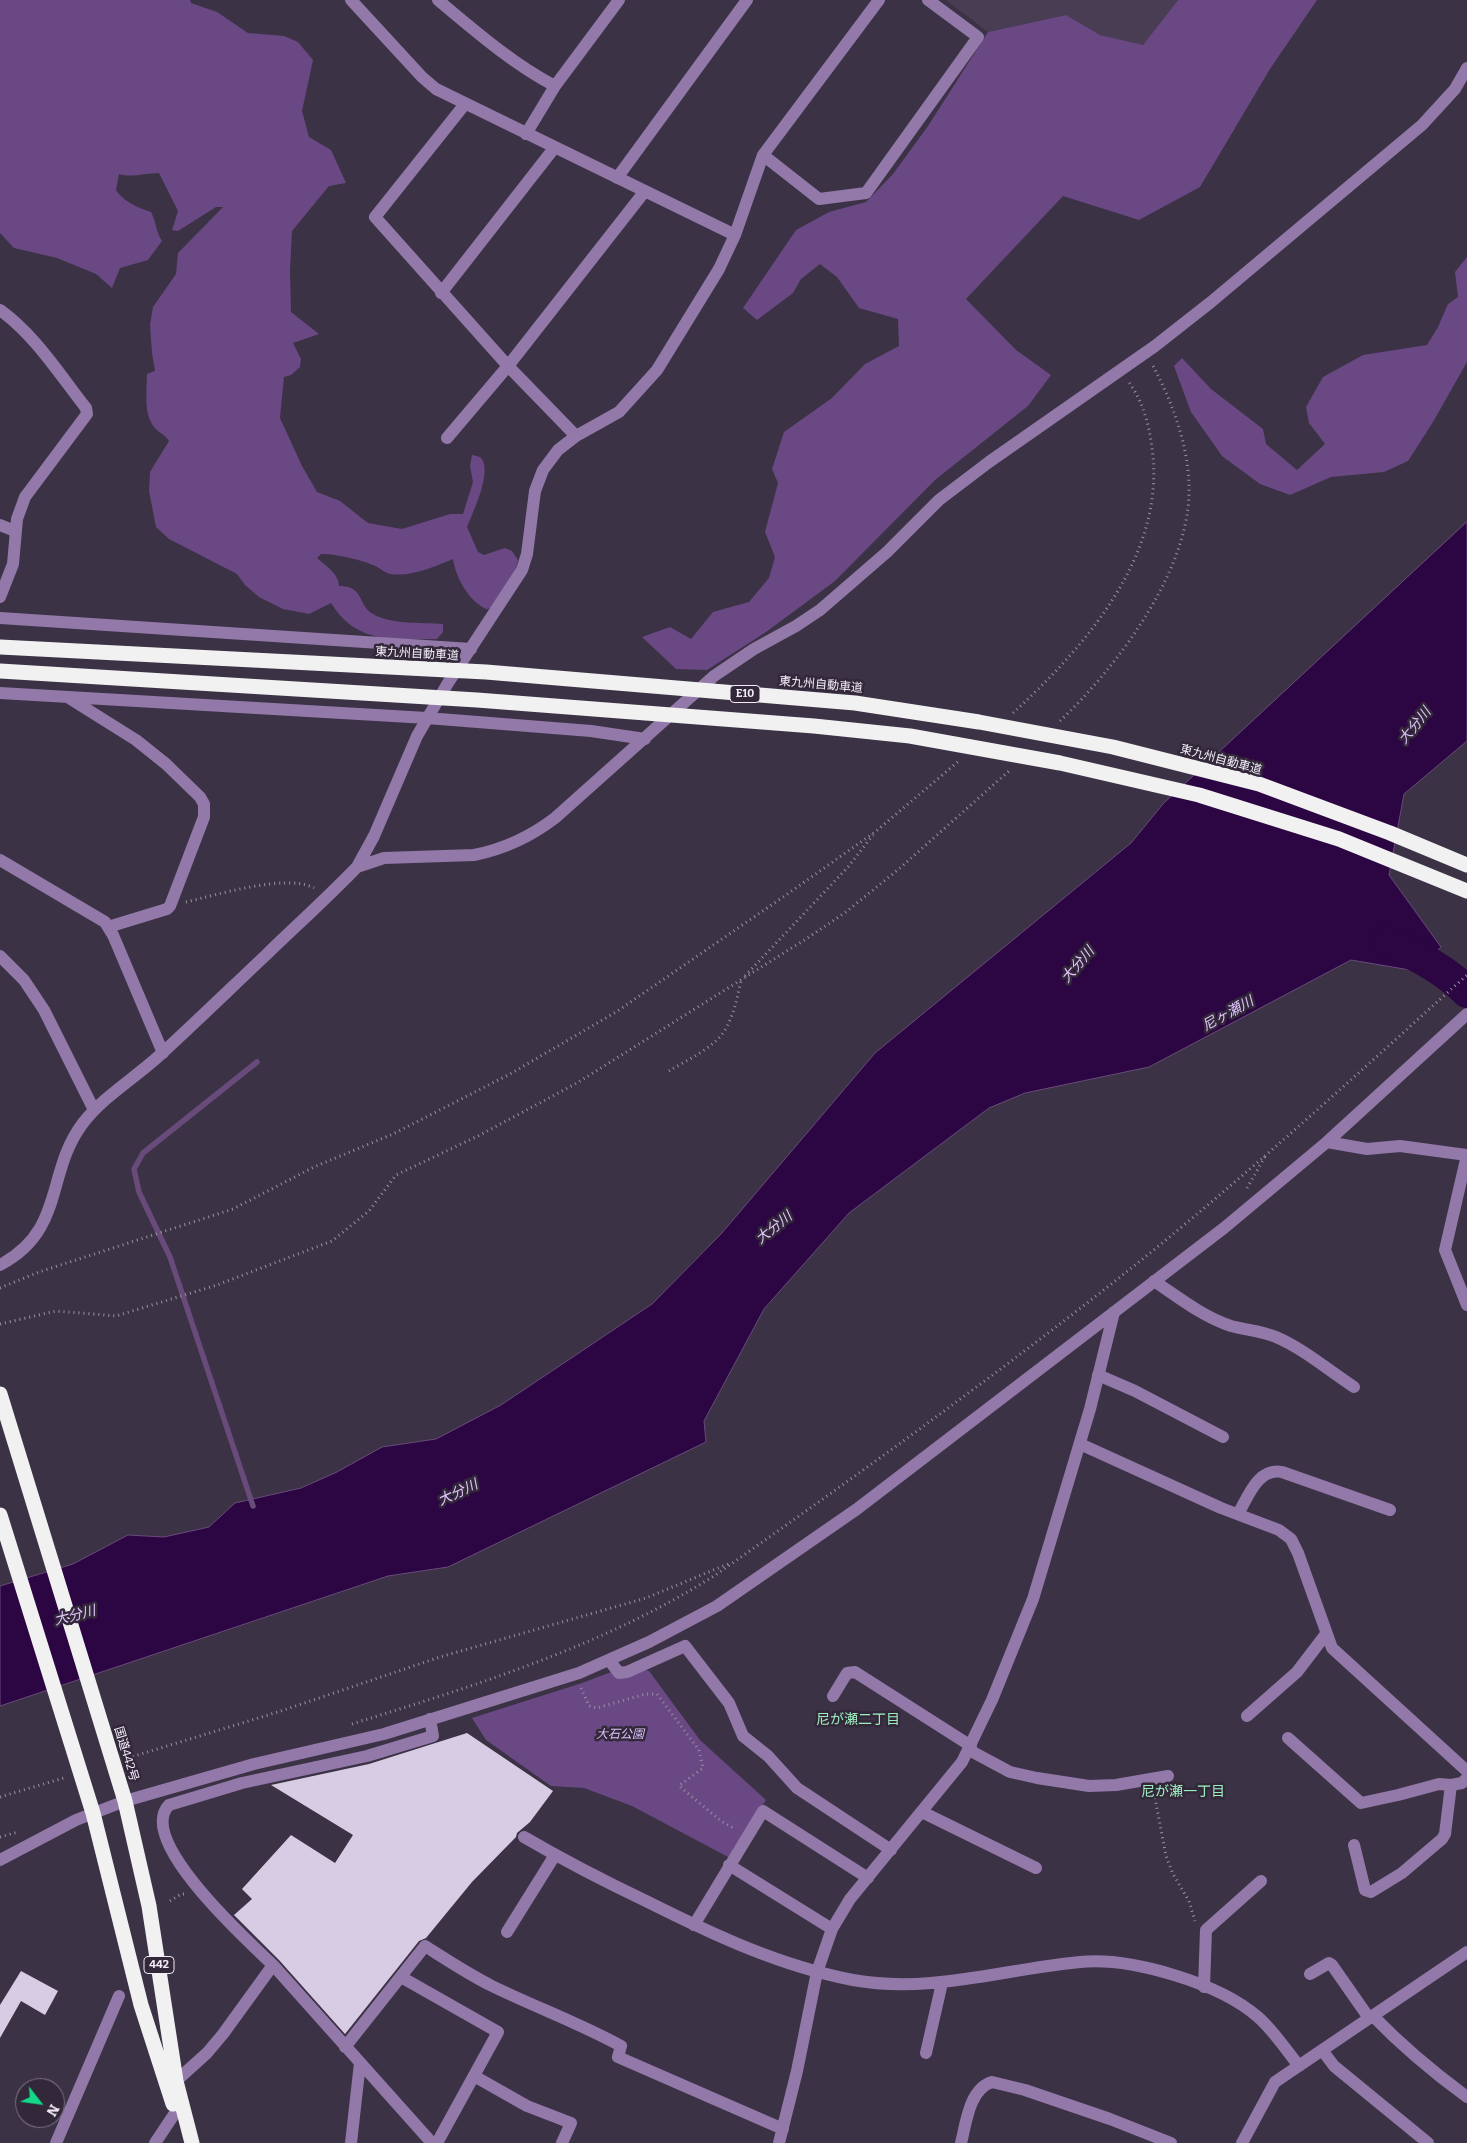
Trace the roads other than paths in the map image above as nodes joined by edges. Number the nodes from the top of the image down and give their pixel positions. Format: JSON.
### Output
{"nodes":[{"id":1,"x":351,"y":0,"type":"edge"},
{"id":2,"x":438,"y":0,"type":"edge"},
{"id":3,"x":618,"y":0,"type":"edge"},
{"id":4,"x":748,"y":0,"type":"edge"},
{"id":5,"x":879,"y":0,"type":"edge"},
{"id":6,"x":928,"y":0,"type":"edge"},
{"id":7,"x":1467,"y":68,"type":"edge"},
{"id":8,"x":555,"y":86,"type":"junction"},
{"id":9,"x":465,"y":104,"type":"junction"},
{"id":10,"x":526,"y":134,"type":"junction"},
{"id":11,"x":555,"y":147,"type":"junction"},
{"id":12,"x":764,"y":155,"type":"junction"},
{"id":13,"x":617,"y":178,"type":"junction"},
{"id":14,"x":645,"y":191,"type":"junction"},
{"id":15,"x":735,"y":235,"type":"junction"},
{"id":16,"x":441,"y":293,"type":"junction"},
{"id":17,"x":0,"y":310,"type":"edge"},
{"id":18,"x":508,"y":366,"type":"junction"},
{"id":19,"x":576,"y":436,"type":"junction"},
{"id":20,"x":447,"y":438,"type":"dead end"},
{"id":21,"x":0,"y":525,"type":"edge"},
{"id":22,"x":15,"y":531,"type":"junction"},
{"id":23,"x":0,"y":598,"type":"edge"},
{"id":24,"x":0,"y":618,"type":"edge"},
{"id":25,"x":0,"y":647,"type":"edge"},
{"id":26,"x":471,"y":649,"type":"junction"},
{"id":27,"x":0,"y":671,"type":"edge"},
{"id":28,"x":0,"y":693,"type":"edge"},
{"id":29,"x":68,"y":697,"type":"junction"},
{"id":30,"x":427,"y":718,"type":"junction"},
{"id":31,"x":645,"y":739,"type":"junction"},
{"id":32,"x":0,"y":860,"type":"edge"},
{"id":33,"x":1467,"y":866,"type":"edge"},
{"id":34,"x":357,"y":867,"type":"junction"},
{"id":35,"x":1467,"y":891,"type":"edge"},
{"id":36,"x":108,"y":926,"type":"junction"},
{"id":37,"x":0,"y":956,"type":"edge"},
{"id":38,"x":1467,"y":1014,"type":"edge"},
{"id":39,"x":163,"y":1053,"type":"junction"},
{"id":40,"x":94,"y":1110,"type":"junction"},
{"id":41,"x":1327,"y":1142,"type":"junction"},
{"id":42,"x":1467,"y":1155,"type":"edge"},
{"id":43,"x":1462,"y":1204,"type":"edge"},
{"id":44,"x":0,"y":1265,"type":"edge"},
{"id":45,"x":1154,"y":1281,"type":"junction"},
{"id":46,"x":1467,"y":1305,"type":"edge"},
{"id":47,"x":1114,"y":1312,"type":"junction"},
{"id":48,"x":1098,"y":1375,"type":"junction"},
{"id":49,"x":1354,"y":1387,"type":"dead end"},
{"id":50,"x":0,"y":1394,"type":"edge"},
{"id":51,"x":1223,"y":1436,"type":"dead end"},
{"id":52,"x":1080,"y":1444,"type":"junction"},
{"id":53,"x":1390,"y":1510,"type":"dead end"},
{"id":54,"x":1238,"y":1514,"type":"junction"},
{"id":55,"x":0,"y":1515,"type":"edge"},
{"id":56,"x":1326,"y":1634,"type":"junction"},
{"id":57,"x":609,"y":1660,"type":"junction"},
{"id":58,"x":833,"y":1696,"type":"dead end"},
{"id":59,"x":1247,"y":1716,"type":"dead end"},
{"id":60,"x":430,"y":1719,"type":"junction"},
{"id":61,"x":1288,"y":1738,"type":"dead end"},
{"id":62,"x":970,"y":1748,"type":"junction"},
{"id":63,"x":1467,"y":1772,"type":"edge"},
{"id":64,"x":1168,"y":1776,"type":"dead end"},
{"id":65,"x":1467,"y":1778,"type":"edge"},
{"id":66,"x":1452,"y":1785,"type":"junction"},
{"id":67,"x":125,"y":1801,"type":"junction"},
{"id":68,"x":922,"y":1812,"type":"junction"},
{"id":69,"x":93,"y":1813,"type":"junction"},
{"id":70,"x":524,"y":1838,"type":"dead end"},
{"id":71,"x":1354,"y":1845,"type":"dead end"},
{"id":72,"x":891,"y":1850,"type":"junction"},
{"id":73,"x":555,"y":1855,"type":"junction"},
{"id":74,"x":0,"y":1860,"type":"edge"},
{"id":75,"x":729,"y":1865,"type":"junction"},
{"id":76,"x":1036,"y":1868,"type":"dead end"},
{"id":77,"x":868,"y":1878,"type":"junction"},
{"id":78,"x":1261,"y":1881,"type":"dead end"},
{"id":79,"x":694,"y":1925,"type":"junction"},
{"id":80,"x":832,"y":1929,"type":"junction"},
{"id":81,"x":507,"y":1932,"type":"dead end"},
{"id":82,"x":1467,"y":1952,"type":"edge"},
{"id":83,"x":273,"y":1965,"type":"junction"},
{"id":84,"x":818,"y":1972,"type":"junction"},
{"id":85,"x":1310,"y":1974,"type":"dead end"},
{"id":86,"x":401,"y":1977,"type":"junction"},
{"id":87,"x":942,"y":1983,"type":"junction"},
{"id":88,"x":1204,"y":1987,"type":"junction"},
{"id":89,"x":119,"y":1996,"type":"dead end"},
{"id":90,"x":1371,"y":2017,"type":"junction"},
{"id":91,"x":346,"y":2046,"type":"junction"},
{"id":92,"x":1322,"y":2050,"type":"junction"},
{"id":93,"x":926,"y":2053,"type":"dead end"},
{"id":94,"x":360,"y":2063,"type":"junction"},
{"id":95,"x":1299,"y":2066,"type":"junction"},
{"id":96,"x":474,"y":2076,"type":"junction"},
{"id":97,"x":176,"y":2081,"type":"junction"},
{"id":98,"x":1467,"y":2097,"type":"edge"},
{"id":99,"x":176,"y":2112,"type":"junction"},
{"id":100,"x":783,"y":2129,"type":"junction"},
{"id":101,"x":191,"y":2137,"type":"edge"},
{"id":102,"x":56,"y":2143,"type":"edge"},
{"id":103,"x":155,"y":2143,"type":"edge"},
{"id":104,"x":351,"y":2143,"type":"edge"},
{"id":105,"x":432,"y":2143,"type":"edge"},
{"id":106,"x":437,"y":2143,"type":"edge"},
{"id":107,"x":562,"y":2143,"type":"edge"},
{"id":108,"x":779,"y":2143,"type":"edge"},
{"id":109,"x":961,"y":2143,"type":"edge"},
{"id":110,"x":1171,"y":2143,"type":"edge"},
{"id":111,"x":1242,"y":2143,"type":"edge"},
{"id":112,"x":1428,"y":2143,"type":"edge"}],
"edges":[{"from":1,"to":9,"type":"street"},
{"from":2,"to":8,"type":"street"},
{"from":3,"to":8,"type":"street"},
{"from":4,"to":13,"type":"street"},
{"from":5,"to":12,"type":"street"},
{"from":6,"to":12,"type":"street"},
{"from":7,"to":31,"type":"street"},
{"from":8,"to":10,"type":"street"},
{"from":9,"to":10,"type":"street"},
{"from":9,"to":16,"type":"street"},
{"from":10,"to":11,"type":"street"},
{"from":11,"to":13,"type":"street"},
{"from":11,"to":16,"type":"street"},
{"from":12,"to":15,"type":"street"},
{"from":13,"to":14,"type":"street"},
{"from":14,"to":15,"type":"street"},
{"from":14,"to":18,"type":"street"},
{"from":15,"to":19,"type":"street"},
{"from":16,"to":18,"type":"street"},
{"from":17,"to":22,"type":"street"},
{"from":18,"to":19,"type":"street"},
{"from":18,"to":20,"type":"street"},
{"from":19,"to":26,"type":"street"},
{"from":21,"to":22,"type":"street"},
{"from":22,"to":23,"type":"street"},
{"from":24,"to":26,"type":"street"},
{"from":25,"to":33,"type":"highway","name":"東九州自動車道","number":"E10"},
{"from":26,"to":30,"type":"street"},
{"from":27,"to":35,"type":"highway","number":"E10"},
{"from":28,"to":29,"type":"street"},
{"from":29,"to":30,"type":"street"},
{"from":29,"to":36,"type":"street"},
{"from":30,"to":31,"type":"street"},
{"from":30,"to":34,"type":"street"},
{"from":31,"to":34,"type":"street"},
{"from":32,"to":36,"type":"street"},
{"from":34,"to":39,"type":"street"},
{"from":36,"to":39,"type":"street"},
{"from":37,"to":40,"type":"street"},
{"from":38,"to":41,"type":"street"},
{"from":39,"to":40,"type":"street"},
{"from":40,"to":44,"type":"street"},
{"from":41,"to":42,"type":"street"},
{"from":41,"to":45,"type":"street"},
{"from":42,"to":43,"type":"street"},
{"from":43,"to":46,"type":"street"},
{"from":45,"to":47,"type":"street"},
{"from":45,"to":49,"type":"street"},
{"from":47,"to":48,"type":"street"},
{"from":47,"to":57,"type":"street"},
{"from":48,"to":51,"type":"street"},
{"from":48,"to":52,"type":"street"},
{"from":50,"to":67,"type":"highway","name":"国道442号","number":"442"},
{"from":52,"to":54,"type":"street"},
{"from":52,"to":62,"type":"street"},
{"from":53,"to":54,"type":"street"},
{"from":54,"to":56,"type":"street"},
{"from":55,"to":69,"type":"highway","name":"国道442号","number":"442"},
{"from":56,"to":59,"type":"street"},
{"from":56,"to":63,"type":"street"},
{"from":57,"to":60,"type":"street"},
{"from":57,"to":72,"type":"street"},
{"from":58,"to":62,"type":"street"},
{"from":60,"to":67,"type":"street"},
{"from":60,"to":83,"type":"street"},
{"from":61,"to":66,"type":"street"},
{"from":62,"to":64,"type":"street"},
{"from":62,"to":68,"type":"street"},
{"from":65,"to":66,"type":"street"},
{"from":66,"to":71,"type":"street"},
{"from":67,"to":69,"type":"street"},
{"from":67,"to":97,"type":"highway","name":"国道442号","number":"442"},
{"from":68,"to":72,"type":"street"},
{"from":68,"to":76,"type":"street"},
{"from":69,"to":74,"type":"street"},
{"from":69,"to":99,"type":"highway","name":"国道442号","number":"442"},
{"from":70,"to":73,"type":"street"},
{"from":72,"to":77,"type":"street"},
{"from":73,"to":79,"type":"street"},
{"from":73,"to":81,"type":"street"},
{"from":75,"to":77,"type":"street"},
{"from":75,"to":79,"type":"street"},
{"from":75,"to":80,"type":"street"},
{"from":77,"to":80,"type":"street"},
{"from":78,"to":88,"type":"street"},
{"from":79,"to":84,"type":"street"},
{"from":80,"to":84,"type":"street"},
{"from":82,"to":90,"type":"street"},
{"from":83,"to":91,"type":"street"},
{"from":83,"to":97,"type":"street"},
{"from":84,"to":87,"type":"street"},
{"from":84,"to":100,"type":"street"},
{"from":85,"to":90,"type":"street"},
{"from":86,"to":91,"type":"street"},
{"from":86,"to":96,"type":"street"},
{"from":86,"to":100,"type":"street"},
{"from":87,"to":88,"type":"street"},
{"from":87,"to":93,"type":"street"},
{"from":88,"to":95,"type":"street"},
{"from":89,"to":102,"type":"street"},
{"from":90,"to":92,"type":"street"},
{"from":90,"to":98,"type":"street"},
{"from":91,"to":94,"type":"street"},
{"from":92,"to":95,"type":"street"},
{"from":92,"to":112,"type":"street"},
{"from":94,"to":104,"type":"street"},
{"from":94,"to":105,"type":"street"},
{"from":95,"to":111,"type":"street"},
{"from":96,"to":106,"type":"street"},
{"from":96,"to":107,"type":"street"},
{"from":97,"to":101,"type":"highway","name":"国道442号","number":"442"},
{"from":99,"to":101,"type":"highway","name":"国道442号","number":"442"},
{"from":99,"to":103,"type":"street"},
{"from":100,"to":108,"type":"street"},
{"from":109,"to":110,"type":"street"}]}
